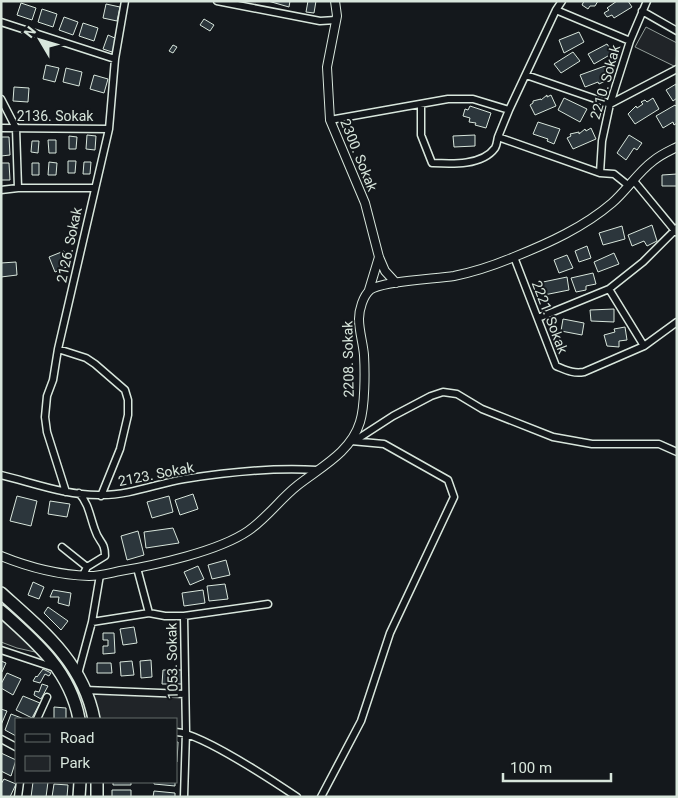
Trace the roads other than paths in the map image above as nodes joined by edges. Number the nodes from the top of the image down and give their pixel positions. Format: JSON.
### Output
{"nodes":[{"id":1,"x":125,"y":1,"type":"edge"},
{"id":2,"x":217,"y":1,"type":"edge"},
{"id":3,"x":335,"y":1,"type":"edge"},
{"id":4,"x":562,"y":1,"type":"edge"},
{"id":5,"x":647,"y":1,"type":"edge"},
{"id":6,"x":556,"y":10,"type":"junction"},
{"id":7,"x":642,"y":11,"type":"junction"},
{"id":8,"x":336,"y":20,"type":"junction"},
{"id":9,"x":1,"y":22,"type":"edge"},
{"id":10,"x":677,"y":31,"type":"edge"},
{"id":11,"x":630,"y":41,"type":"junction"},
{"id":12,"x":115,"y":59,"type":"junction"},
{"id":13,"x":677,"y":69,"type":"edge"},
{"id":14,"x":526,"y":75,"type":"junction"},
{"id":15,"x":1,"y":99,"type":"edge"},
{"id":16,"x":421,"y":104,"type":"junction"},
{"id":17,"x":610,"y":104,"type":"junction"},
{"id":18,"x":509,"y":110,"type":"junction"},
{"id":19,"x":330,"y":120,"type":"junction"},
{"id":20,"x":1,"y":128,"type":"edge"},
{"id":21,"x":16,"y":128,"type":"junction"},
{"id":22,"x":110,"y":129,"type":"junction"},
{"id":23,"x":498,"y":137,"type":"junction"},
{"id":24,"x":677,"y":147,"type":"edge"},
{"id":25,"x":600,"y":173,"type":"junction"},
{"id":26,"x":631,"y":184,"type":"junction"},
{"id":27,"x":18,"y":188,"type":"junction"},
{"id":28,"x":94,"y":188,"type":"junction"},
{"id":29,"x":1,"y":190,"type":"edge"},
{"id":30,"x":676,"y":230,"type":"edge"},
{"id":31,"x":379,"y":257,"type":"junction"},
{"id":32,"x":514,"y":257,"type":"junction"},
{"id":33,"x":385,"y":271,"type":"junction"},
{"id":34,"x":375,"y":274,"type":"junction"},
{"id":35,"x":396,"y":283,"type":"junction"},
{"id":36,"x":384,"y":285,"type":"junction"},
{"id":37,"x":608,"y":289,"type":"junction"},
{"id":38,"x":369,"y":290,"type":"junction"},
{"id":39,"x":538,"y":318,"type":"junction"},
{"id":40,"x":677,"y":322,"type":"edge"},
{"id":41,"x":644,"y":346,"type":"junction"},
{"id":42,"x":58,"y":349,"type":"junction"},
{"id":43,"x":351,"y":441,"type":"junction"},
{"id":44,"x":677,"y":452,"type":"edge"},
{"id":45,"x":317,"y":470,"type":"junction"},
{"id":46,"x":1,"y":475,"type":"edge"},
{"id":47,"x":66,"y":492,"type":"junction"},
{"id":48,"x":79,"y":493,"type":"junction"},
{"id":49,"x":101,"y":496,"type":"junction"},
{"id":50,"x":62,"y":547,"type":"dead end"},
{"id":51,"x":1,"y":556,"type":"edge"},
{"id":52,"x":87,"y":567,"type":"junction"},
{"id":53,"x":137,"y":568,"type":"junction"},
{"id":54,"x":83,"y":575,"type":"junction"},
{"id":55,"x":100,"y":575,"type":"junction"},
{"id":56,"x":1,"y":593,"type":"edge"},
{"id":57,"x":268,"y":604,"type":"dead end"},
{"id":58,"x":1,"y":610,"type":"edge"},
{"id":59,"x":149,"y":613,"type":"junction"},
{"id":60,"x":184,"y":616,"type":"junction"},
{"id":61,"x":92,"y":622,"type":"junction"},
{"id":62,"x":1,"y":650,"type":"edge"},
{"id":63,"x":58,"y":669,"type":"junction"},
{"id":64,"x":78,"y":674,"type":"junction"},
{"id":65,"x":85,"y":690,"type":"junction"},
{"id":66,"x":185,"y":694,"type":"junction"},
{"id":67,"x":47,"y":697,"type":"dead end"},
{"id":68,"x":37,"y":718,"type":"edge"},
{"id":69,"x":79,"y":718,"type":"edge"},
{"id":70,"x":94,"y":718,"type":"edge"},
{"id":71,"x":178,"y":732,"type":"edge"},
{"id":72,"x":186,"y":732,"type":"junction"},
{"id":73,"x":1,"y":739,"type":"edge"},
{"id":74,"x":15,"y":746,"type":"edge"},
{"id":75,"x":20,"y":783,"type":"edge"},
{"id":76,"x":80,"y":783,"type":"edge"},
{"id":77,"x":96,"y":783,"type":"edge"},
{"id":78,"x":18,"y":797,"type":"edge"},
{"id":79,"x":79,"y":797,"type":"edge"},
{"id":80,"x":96,"y":797,"type":"edge"},
{"id":81,"x":184,"y":797,"type":"edge"},
{"id":82,"x":296,"y":797,"type":"edge"},
{"id":83,"x":321,"y":797,"type":"edge"}],
"edges":[{"from":1,"to":12,"type":"street","name":"2126. Sokak"},
{"from":2,"to":8,"type":"street"},
{"from":3,"to":8,"type":"street","name":"2300. Sokak"},
{"from":4,"to":6,"type":"street"},
{"from":5,"to":7,"type":"street","name":"2210. Sokak"},
{"from":6,"to":11,"type":"street"},
{"from":6,"to":14,"type":"street"},
{"from":7,"to":10,"type":"street"},
{"from":7,"to":11,"type":"street","name":"2210. Sokak"},
{"from":8,"to":19,"type":"street","name":"2300. Sokak"},
{"from":9,"to":12,"type":"street"},
{"from":11,"to":17,"type":"street","name":"2210. Sokak"},
{"from":12,"to":22,"type":"street","name":"2126. Sokak"},
{"from":13,"to":17,"type":"street"},
{"from":14,"to":17,"type":"street"},
{"from":14,"to":18,"type":"street"},
{"from":15,"to":21,"type":"street"},
{"from":16,"to":18,"type":"street"},
{"from":16,"to":19,"type":"street"},
{"from":16,"to":23,"type":"street"},
{"from":17,"to":25,"type":"street","name":"2210. Sokak"},
{"from":18,"to":23,"type":"street"},
{"from":19,"to":31,"type":"street","name":"2300. Sokak"},
{"from":20,"to":21,"type":"street","name":"2136. Sokak"},
{"from":21,"to":22,"type":"street","name":"2136. Sokak"},
{"from":21,"to":27,"type":"street"},
{"from":22,"to":28,"type":"street","name":"2126. Sokak"},
{"from":23,"to":25,"type":"street"},
{"from":24,"to":26,"type":"street"},
{"from":25,"to":26,"type":"street"},
{"from":26,"to":30,"type":"street"},
{"from":26,"to":32,"type":"street"},
{"from":27,"to":28,"type":"street"},
{"from":27,"to":29,"type":"street"},
{"from":28,"to":42,"type":"street","name":"2126. Sokak"},
{"from":30,"to":37,"type":"street"},
{"from":31,"to":33,"type":"street","name":"2300. Sokak"},
{"from":31,"to":34,"type":"street","name":"2208. Sokak"},
{"from":32,"to":35,"type":"street"},
{"from":32,"to":39,"type":"street","name":"2221. Sokak"},
{"from":33,"to":35,"type":"street"},
{"from":33,"to":36,"type":"street"},
{"from":34,"to":36,"type":"street"},
{"from":34,"to":38,"type":"street","name":"2208. Sokak"},
{"from":35,"to":36,"type":"street"},
{"from":36,"to":38,"type":"street"},
{"from":37,"to":39,"type":"street"},
{"from":37,"to":41,"type":"street"},
{"from":38,"to":43,"type":"street","name":"2208. Sokak"},
{"from":39,"to":41,"type":"street","name":"2221. Sokak"},
{"from":40,"to":41,"type":"street"},
{"from":42,"to":47,"type":"street","name":"2126. Sokak"},
{"from":42,"to":49,"type":"street"},
{"from":43,"to":44,"type":"street"},
{"from":43,"to":45,"type":"street","name":"2208. Sokak"},
{"from":43,"to":83,"type":"street"},
{"from":45,"to":49,"type":"street","name":"2123. Sokak"},
{"from":45,"to":53,"type":"street","name":"2208. Sokak"},
{"from":46,"to":47,"type":"street","name":"2123. Sokak"},
{"from":47,"to":48,"type":"street","name":"2123. Sokak"},
{"from":48,"to":49,"type":"street","name":"2123. Sokak"},
{"from":48,"to":52,"type":"street"},
{"from":50,"to":52,"type":"street"},
{"from":51,"to":54,"type":"street","name":"2208. Sokak"},
{"from":52,"to":54,"type":"street"},
{"from":53,"to":55,"type":"street","name":"2208. Sokak"},
{"from":53,"to":59,"type":"street","name":"1053. Sokak"},
{"from":54,"to":55,"type":"street","name":"2208. Sokak"},
{"from":55,"to":61,"type":"street"},
{"from":56,"to":64,"type":"highway"},
{"from":57,"to":60,"type":"street","name":"1053. Sokak"},
{"from":58,"to":63,"type":"highway"},
{"from":59,"to":60,"type":"street","name":"1053. Sokak"},
{"from":59,"to":61,"type":"street"},
{"from":60,"to":66,"type":"street","name":"1053. Sokak"},
{"from":61,"to":64,"type":"street"},
{"from":62,"to":63,"type":"street"},
{"from":63,"to":69,"type":"highway"},
{"from":64,"to":65,"type":"highway"},
{"from":65,"to":66,"type":"street"},
{"from":65,"to":70,"type":"highway"},
{"from":66,"to":72,"type":"street","name":"1053. Sokak"},
{"from":67,"to":68,"type":"street"},
{"from":71,"to":72,"type":"street"},
{"from":72,"to":81,"type":"street","name":"1053. Sokak"},
{"from":72,"to":82,"type":"street"},
{"from":73,"to":74,"type":"street"},
{"from":75,"to":78,"type":"street"},
{"from":76,"to":79,"type":"highway"},
{"from":77,"to":80,"type":"highway"}]}
